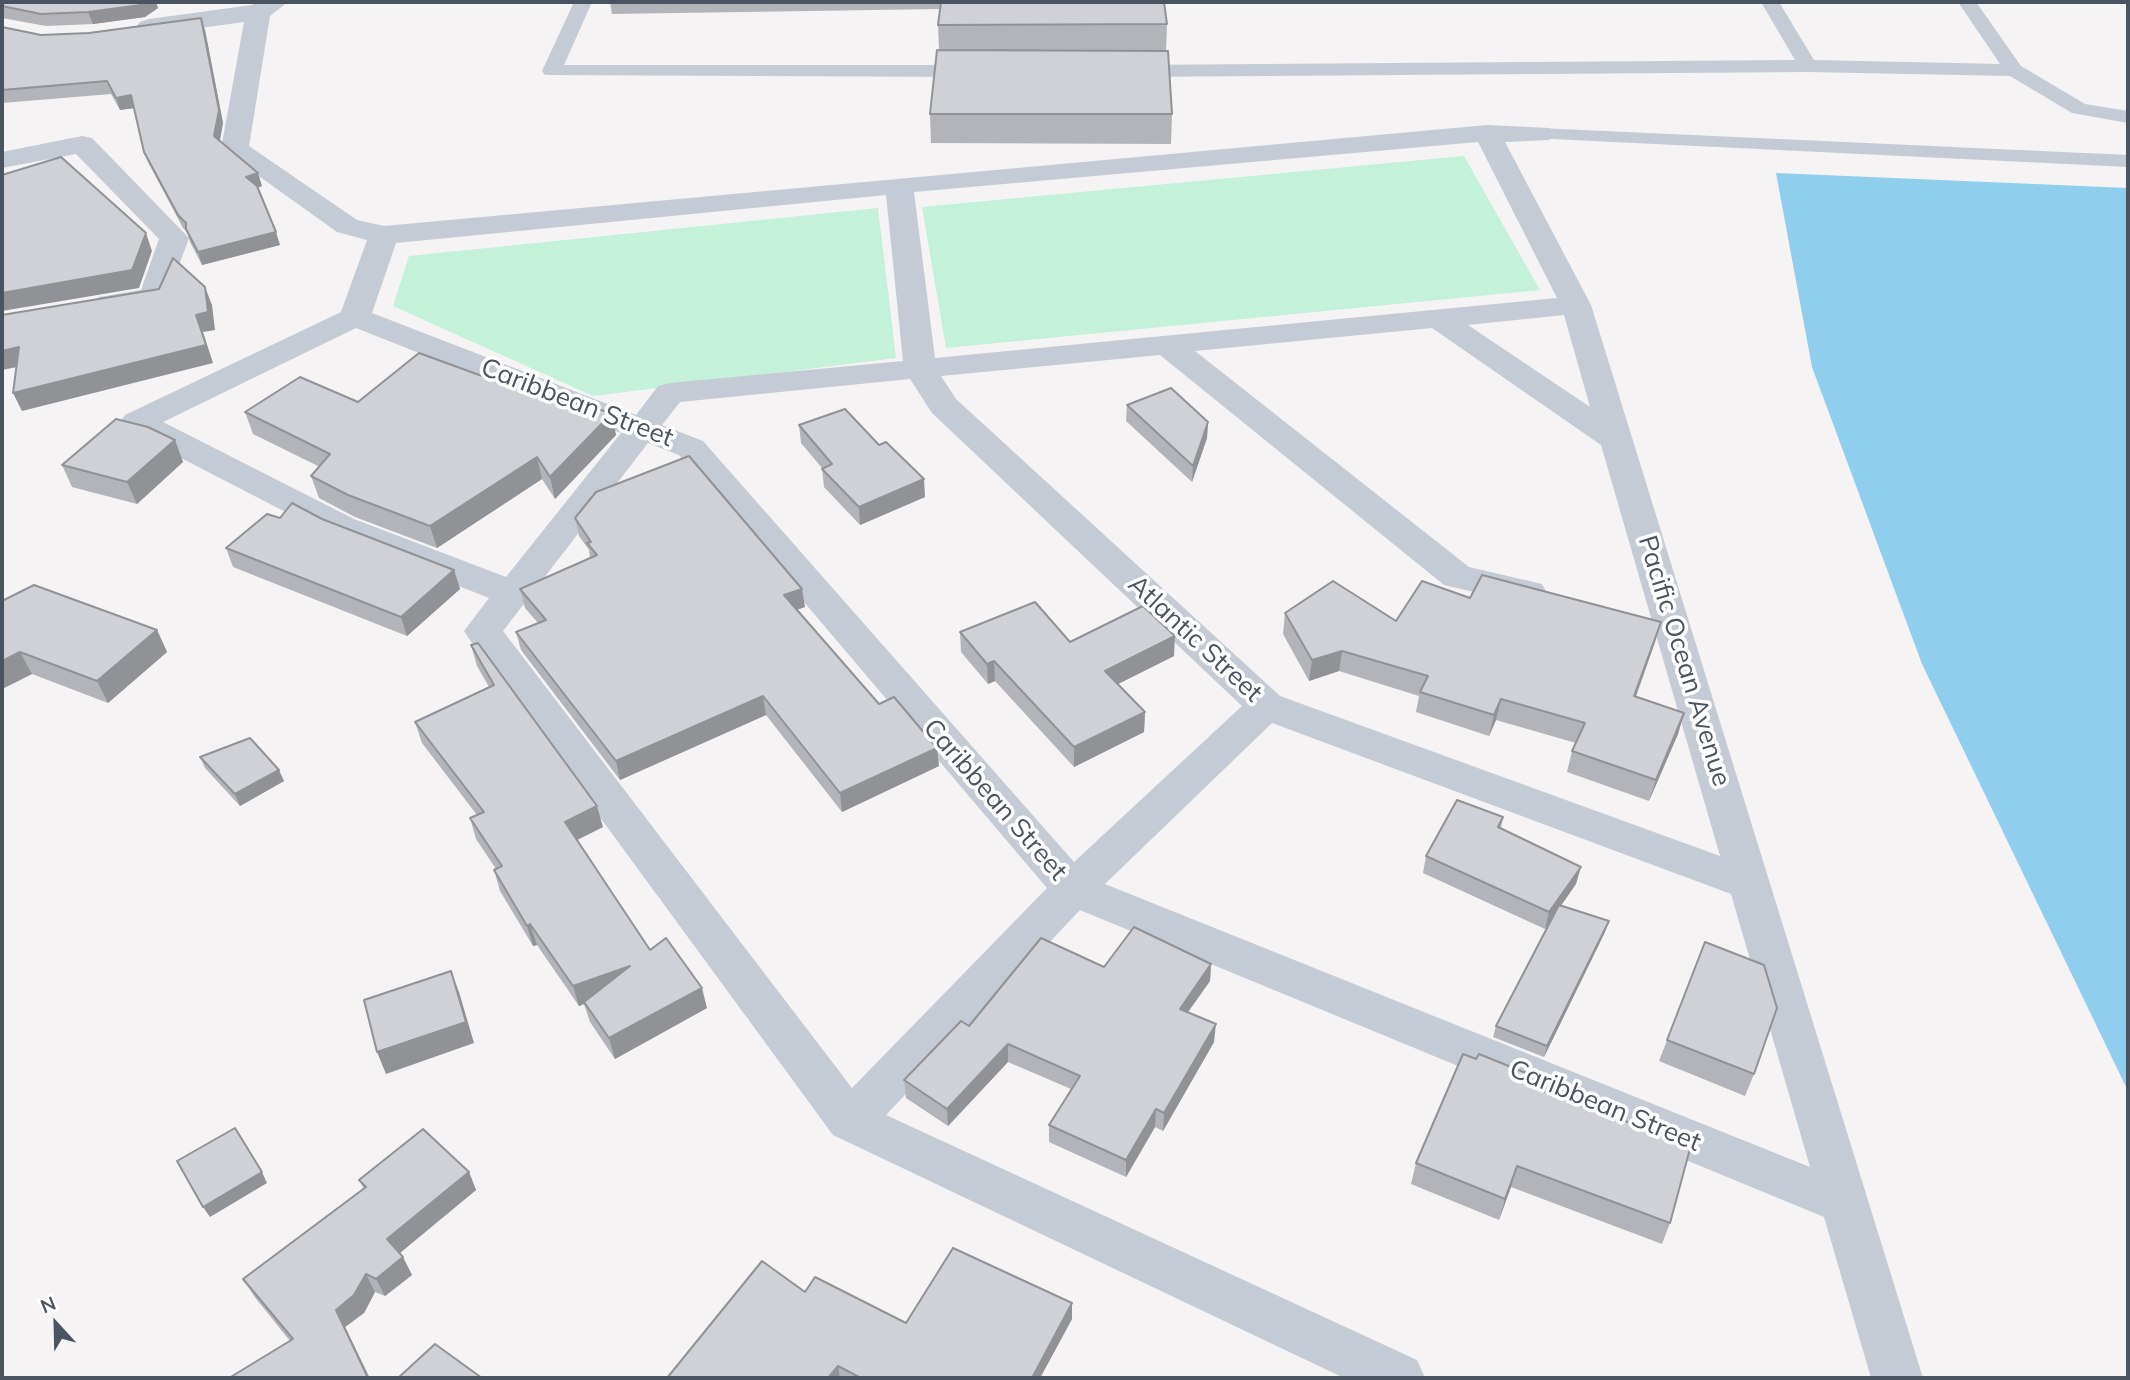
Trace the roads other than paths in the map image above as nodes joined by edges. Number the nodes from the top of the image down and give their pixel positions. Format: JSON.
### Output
{"nodes":[{"id":1,"x":583,"y":2,"type":"edge"},
{"id":2,"x":1770,"y":2,"type":"edge"},
{"id":3,"x":1967,"y":2,"type":"edge"},
{"id":4,"x":267,"y":7,"type":"edge"},
{"id":5,"x":120,"y":31,"type":"edge"},
{"id":6,"x":1808,"y":66,"type":"junction"},
{"id":7,"x":2014,"y":70,"type":"junction"},
{"id":8,"x":984,"y":71,"type":"edge"},
{"id":9,"x":1109,"y":71,"type":"edge"},
{"id":10,"x":2128,"y":117,"type":"edge"},
{"id":11,"x":1487,"y":133,"type":"junction"},
{"id":12,"x":1539,"y":134,"type":"joint"},
{"id":13,"x":2,"y":160,"type":"edge"},
{"id":14,"x":2128,"y":161,"type":"edge"},
{"id":15,"x":899,"y":185,"type":"junction"},
{"id":16,"x":384,"y":235,"type":"junction"},
{"id":17,"x":1576,"y":305,"type":"junction"},
{"id":18,"x":78,"y":310,"type":"edge"},
{"id":19,"x":355,"y":317,"type":"junction"},
{"id":20,"x":1439,"y":319,"type":"junction"},
{"id":21,"x":1167,"y":345,"type":"junction"},
{"id":22,"x":920,"y":369,"type":"junction"},
{"id":23,"x":643,"y":427,"type":"junction"},
{"id":24,"x":1619,"y":442,"type":"junction"},
{"id":25,"x":512,"y":593,"type":"junction"},
{"id":26,"x":1565,"y":602,"type":"edge"},
{"id":27,"x":1633,"y":618,"type":"edge"},
{"id":28,"x":1674,"y":628,"type":"junction"},
{"id":29,"x":1266,"y":706,"type":"junction"},
{"id":30,"x":1751,"y":884,"type":"junction"},
{"id":31,"x":1073,"y":889,"type":"junction"},
{"id":32,"x":850,"y":1121,"type":"junction"},
{"id":33,"x":1845,"y":1203,"type":"junction"},
{"id":34,"x":1399,"y":1378,"type":"edge"},
{"id":35,"x":1897,"y":1378,"type":"edge"}],
"edges":[{"from":1,"to":8,"type":"lane"},
{"from":2,"to":6,"type":"lane"},
{"from":3,"to":7,"type":"lane"},
{"from":4,"to":5,"type":"street"},
{"from":4,"to":16,"type":"street"},
{"from":6,"to":7,"type":"lane"},
{"from":6,"to":9,"type":"lane"},
{"from":7,"to":10,"type":"lane"},
{"from":11,"to":12,"type":"street"},
{"from":11,"to":15,"type":"street"},
{"from":11,"to":17,"type":"street","name":"Pacific Ocean Avenue"},
{"from":12,"to":14,"type":"lane"},
{"from":13,"to":18,"type":"street"},
{"from":15,"to":16,"type":"street"},
{"from":15,"to":22,"type":"street","name":"Atlantic Street"},
{"from":16,"to":19,"type":"street"},
{"from":17,"to":20,"type":"street"},
{"from":17,"to":24,"type":"street","name":"Pacific Ocean Avenue"},
{"from":19,"to":23,"type":"street","name":"Caribbean Street"},
{"from":19,"to":25,"type":"street"},
{"from":20,"to":21,"type":"street"},
{"from":20,"to":24,"type":"street"},
{"from":21,"to":22,"type":"street"},
{"from":21,"to":26,"type":"street"},
{"from":22,"to":23,"type":"street"},
{"from":22,"to":29,"type":"street","name":"Atlantic Street"},
{"from":23,"to":25,"type":"street"},
{"from":23,"to":31,"type":"street","name":"Caribbean Street"},
{"from":24,"to":28,"type":"street","name":"Pacific Ocean Avenue"},
{"from":25,"to":32,"type":"street"},
{"from":27,"to":28,"type":"street"},
{"from":28,"to":30,"type":"street","name":"Pacific Ocean Avenue"},
{"from":29,"to":30,"type":"street","name":"Atlantic Street"},
{"from":29,"to":31,"type":"street"},
{"from":30,"to":33,"type":"street","name":"Pacific Ocean Avenue"},
{"from":31,"to":32,"type":"street"},
{"from":31,"to":33,"type":"street","name":"Caribbean Street"},
{"from":32,"to":34,"type":"street"},
{"from":33,"to":35,"type":"street","name":"Pacific Ocean Avenue"}]}
